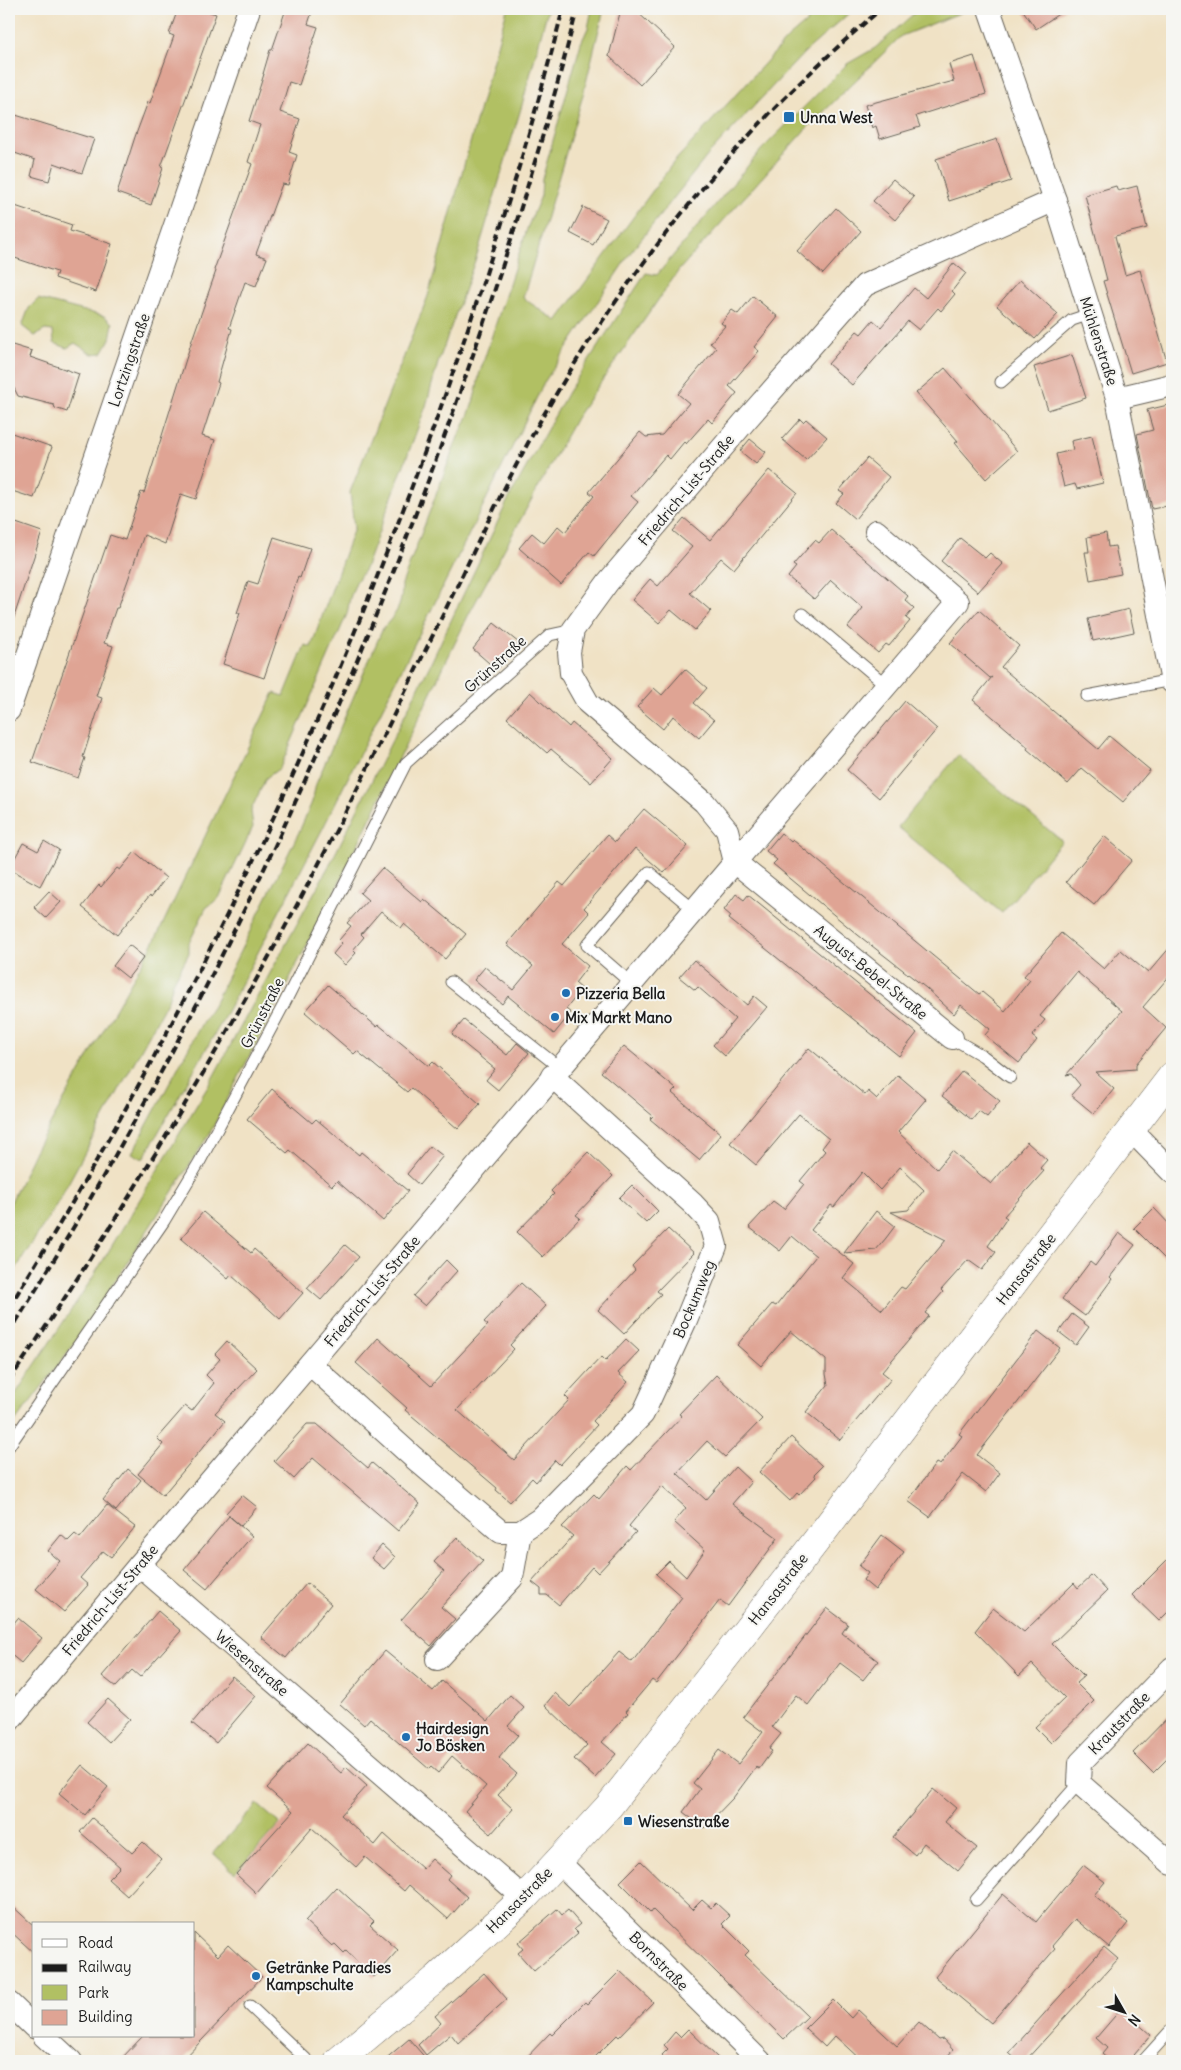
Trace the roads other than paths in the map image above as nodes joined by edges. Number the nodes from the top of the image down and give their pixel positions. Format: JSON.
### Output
{"nodes":[{"id":1,"x":249,"y":9,"type":"edge"},
{"id":2,"x":990,"y":11,"type":"edge"},
{"id":3,"x":1055,"y":200,"type":"junction"},
{"id":4,"x":1090,"y":314,"type":"junction"},
{"id":5,"x":1001,"y":382,"type":"dead end"},
{"id":6,"x":1172,"y":385,"type":"edge"},
{"id":7,"x":1117,"y":398,"type":"junction"},
{"id":8,"x":876,"y":531,"type":"dead end"},
{"id":9,"x":802,"y":614,"type":"dead end"},
{"id":10,"x":573,"y":630,"type":"junction"},
{"id":11,"x":1172,"y":681,"type":"edge"},
{"id":12,"x":886,"y":686,"type":"junction"},
{"id":13,"x":1087,"y":696,"type":"dead end"},
{"id":14,"x":9,"y":710,"type":"edge"},
{"id":15,"x":735,"y":862,"type":"junction"},
{"id":16,"x":694,"y":910,"type":"junction"},
{"id":17,"x":451,"y":982,"type":"dead end"},
{"id":18,"x":632,"y":984,"type":"junction"},
{"id":19,"x":952,"y":1038,"type":"joint"},
{"id":20,"x":556,"y":1072,"type":"junction"},
{"id":21,"x":1010,"y":1076,"type":"dead end"},
{"id":22,"x":1172,"y":1076,"type":"edge"},
{"id":23,"x":1131,"y":1130,"type":"junction"},
{"id":24,"x":1172,"y":1172,"type":"edge"},
{"id":25,"x":310,"y":1364,"type":"junction"},
{"id":26,"x":9,"y":1446,"type":"edge"},
{"id":27,"x":520,"y":1532,"type":"junction"},
{"id":28,"x":139,"y":1565,"type":"junction"},
{"id":29,"x":437,"y":1659,"type":"dead end"},
{"id":30,"x":1172,"y":1668,"type":"edge"},
{"id":31,"x":9,"y":1721,"type":"edge"},
{"id":32,"x":1079,"y":1784,"type":"junction"},
{"id":33,"x":557,"y":1860,"type":"junction"},
{"id":34,"x":1172,"y":1864,"type":"edge"},
{"id":35,"x":524,"y":1898,"type":"junction"},
{"id":36,"x":976,"y":1900,"type":"dead end"},
{"id":37,"x":9,"y":2003,"type":"edge"},
{"id":38,"x":250,"y":2006,"type":"dead end"},
{"id":39,"x":32,"y":2025,"type":"edge"},
{"id":40,"x":1172,"y":2029,"type":"edge"},
{"id":41,"x":46,"y":2038,"type":"edge"},
{"id":42,"x":71,"y":2061,"type":"edge"},
{"id":43,"x":308,"y":2061,"type":"edge"},
{"id":44,"x":338,"y":2061,"type":"edge"},
{"id":45,"x":760,"y":2061,"type":"edge"},
{"id":46,"x":1143,"y":2061,"type":"edge"}],
"edges":[{"from":1,"to":14,"type":"street","name":"Lortzingstraße"},
{"from":2,"to":3,"type":"street","name":"Mühlenstraße"},
{"from":3,"to":4,"type":"street","name":"Mühlenstraße"},
{"from":3,"to":10,"type":"street","name":"Friedrich-List-Straße"},
{"from":4,"to":5,"type":"lane"},
{"from":4,"to":7,"type":"street","name":"Mühlenstraße"},
{"from":6,"to":7,"type":"street"},
{"from":7,"to":11,"type":"street","name":"Mühlenstraße"},
{"from":8,"to":12,"type":"street","name":"Friedrich-List-Straße"},
{"from":9,"to":12,"type":"lane"},
{"from":10,"to":15,"type":"street","name":"Friedrich-List-Straße"},
{"from":10,"to":26,"type":"lane","name":"Grünstraße"},
{"from":11,"to":13,"type":"lane"},
{"from":12,"to":15,"type":"street","name":"Friedrich-List-Straße"},
{"from":15,"to":16,"type":"street","name":"Friedrich-List-Straße"},
{"from":15,"to":19,"type":"street","name":"August-Bebel-Straße"},
{"from":16,"to":18,"type":"street","name":"Friedrich-List-Straße"},
{"from":16,"to":18,"type":"lane"},
{"from":17,"to":20,"type":"lane"},
{"from":18,"to":20,"type":"street","name":"Friedrich-List-Straße"},
{"from":19,"to":21,"type":"lane","name":"August-Bebel-Straße"},
{"from":20,"to":25,"type":"street","name":"Friedrich-List-Straße"},
{"from":20,"to":27,"type":"street","name":"Bockumweg"},
{"from":22,"to":23,"type":"main road","name":"Hansastraße"},
{"from":23,"to":24,"type":"street"},
{"from":23,"to":33,"type":"main road","name":"Hansastraße"},
{"from":25,"to":27,"type":"street"},
{"from":25,"to":28,"type":"street","name":"Friedrich-List-Straße"},
{"from":27,"to":29,"type":"street"},
{"from":28,"to":31,"type":"street","name":"Friedrich-List-Straße"},
{"from":28,"to":35,"type":"street","name":"Wiesenstraße"},
{"from":30,"to":32,"type":"street","name":"Krautstraße"},
{"from":32,"to":34,"type":"street"},
{"from":32,"to":36,"type":"lane"},
{"from":33,"to":35,"type":"main road","name":"Hansastraße"},
{"from":33,"to":45,"type":"street","name":"Bornstraße"},
{"from":35,"to":44,"type":"main road","name":"Hansastraße"},
{"from":37,"to":39,"type":"street"},
{"from":38,"to":43,"type":"lane"},
{"from":40,"to":46,"type":"lane"},
{"from":41,"to":42,"type":"street"}]}
